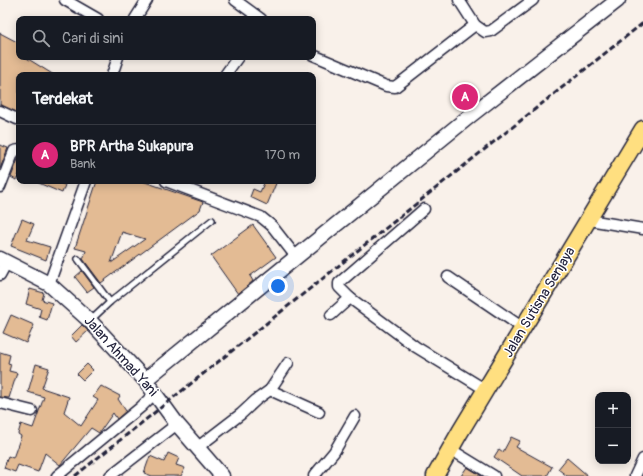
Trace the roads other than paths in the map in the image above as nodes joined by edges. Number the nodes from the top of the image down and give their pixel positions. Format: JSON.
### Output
{"nodes":[{"id":1,"x":65,"y":0,"type":"edge"},
{"id":2,"x":147,"y":0,"type":"edge"},
{"id":3,"x":235,"y":0,"type":"edge"},
{"id":4,"x":459,"y":0,"type":"edge"},
{"id":5,"x":533,"y":0,"type":"edge"},
{"id":6,"x":618,"y":0,"type":"edge"},
{"id":7,"x":93,"y":16,"type":"edge"},
{"id":8,"x":137,"y":16,"type":"edge"},
{"id":9,"x":257,"y":16,"type":"edge"},
{"id":10,"x":475,"y":25,"type":"junction"},
{"id":11,"x":316,"y":56,"type":"edge"},
{"id":12,"x":117,"y":60,"type":"edge"},
{"id":13,"x":236,"y":60,"type":"edge"},
{"id":14,"x":113,"y":72,"type":"edge"},
{"id":15,"x":227,"y":72,"type":"edge"},
{"id":16,"x":0,"y":111,"type":"edge"},
{"id":17,"x":16,"y":119,"type":"edge"},
{"id":18,"x":643,"y":130,"type":"edge"},
{"id":19,"x":16,"y":151,"type":"edge"},
{"id":20,"x":85,"y":184,"type":"edge"},
{"id":21,"x":179,"y":184,"type":"edge"},
{"id":22,"x":0,"y":187,"type":"edge"},
{"id":23,"x":424,"y":209,"type":"dead end"},
{"id":24,"x":212,"y":220,"type":"dead end"},
{"id":25,"x":588,"y":220,"type":"junction"},
{"id":26,"x":643,"y":229,"type":"edge"},
{"id":27,"x":297,"y":258,"type":"junction"},
{"id":28,"x":78,"y":259,"type":"dead end"},
{"id":29,"x":3,"y":260,"type":"edge"},
{"id":30,"x":0,"y":275,"type":"edge"},
{"id":31,"x":448,"y":277,"type":"dead end"},
{"id":32,"x":49,"y":284,"type":"junction"},
{"id":33,"x":350,"y":298,"type":"junction"},
{"id":34,"x":110,"y":302,"type":"junction"},
{"id":35,"x":331,"y":315,"type":"dead end"},
{"id":36,"x":90,"y":321,"type":"junction"},
{"id":37,"x":523,"y":328,"type":"junction"},
{"id":38,"x":288,"y":363,"type":"dead end"},
{"id":39,"x":145,"y":380,"type":"junction"},
{"id":40,"x":270,"y":390,"type":"junction"},
{"id":41,"x":486,"y":390,"type":"junction"},
{"id":42,"x":155,"y":393,"type":"junction"},
{"id":43,"x":0,"y":403,"type":"edge"},
{"id":44,"x":32,"y":411,"type":"dead end"},
{"id":45,"x":319,"y":412,"type":"dead end"},
{"id":46,"x":355,"y":416,"type":"dead end"},
{"id":47,"x":174,"y":419,"type":"junction"},
{"id":48,"x":198,"y":448,"type":"junction"},
{"id":49,"x":450,"y":449,"type":"junction"},
{"id":50,"x":643,"y":459,"type":"edge"},
{"id":51,"x":57,"y":476,"type":"edge"},
{"id":52,"x":110,"y":476,"type":"edge"},
{"id":53,"x":222,"y":476,"type":"edge"},
{"id":54,"x":314,"y":476,"type":"edge"},
{"id":55,"x":435,"y":476,"type":"edge"},
{"id":56,"x":494,"y":476,"type":"edge"},
{"id":57,"x":635,"y":476,"type":"edge"}],
"edges":[{"from":1,"to":7,"type":"street"},
{"from":2,"to":8,"type":"street"},
{"from":3,"to":9,"type":"street"},
{"from":4,"to":10,"type":"street"},
{"from":5,"to":10,"type":"street"},
{"from":6,"to":27,"type":"street"},
{"from":10,"to":11,"type":"street"},
{"from":12,"to":14,"type":"street"},
{"from":13,"to":15,"type":"street"},
{"from":16,"to":17,"type":"street"},
{"from":18,"to":25,"type":"main road","name":"Jalan Sutisna Senjaya"},
{"from":19,"to":22,"type":"street"},
{"from":20,"to":32,"type":"street"},
{"from":21,"to":27,"type":"street"},
{"from":23,"to":33,"type":"street"},
{"from":24,"to":34,"type":"lane"},
{"from":25,"to":26,"type":"street"},
{"from":25,"to":37,"type":"main road","name":"Jalan Sutisna Senjaya"},
{"from":27,"to":39,"type":"street"},
{"from":28,"to":34,"type":"lane"},
{"from":29,"to":30,"type":"street"},
{"from":29,"to":32,"type":"street","name":"Jalan Ahmad Yani"},
{"from":31,"to":37,"type":"street"},
{"from":32,"to":36,"type":"street","name":"Jalan Ahmad Yani"},
{"from":33,"to":35,"type":"street"},
{"from":33,"to":41,"type":"street"},
{"from":34,"to":36,"type":"lane"},
{"from":36,"to":39,"type":"street","name":"Jalan Ahmad Yani"},
{"from":37,"to":41,"type":"main road","name":"Jalan Sutisna Senjaya"},
{"from":38,"to":40,"type":"street"},
{"from":39,"to":42,"type":"street","name":"Jalan Ahmad Yani"},
{"from":40,"to":45,"type":"street"},
{"from":40,"to":48,"type":"street"},
{"from":41,"to":49,"type":"main road","name":"Jalan Sutisna Senjaya"},
{"from":42,"to":47,"type":"street","name":"Jalan Ahmad Yani"},
{"from":42,"to":51,"type":"street"},
{"from":43,"to":44,"type":"street"},
{"from":46,"to":54,"type":"street"},
{"from":47,"to":48,"type":"street","name":"Jalan Ahmad Yani"},
{"from":47,"to":52,"type":"street"},
{"from":48,"to":53,"type":"street","name":"Jalan Ahmad Yani"},
{"from":49,"to":55,"type":"main road","name":"Jalan Sutisna Senjaya"},
{"from":49,"to":56,"type":"street"},
{"from":50,"to":57,"type":"street"}]}
